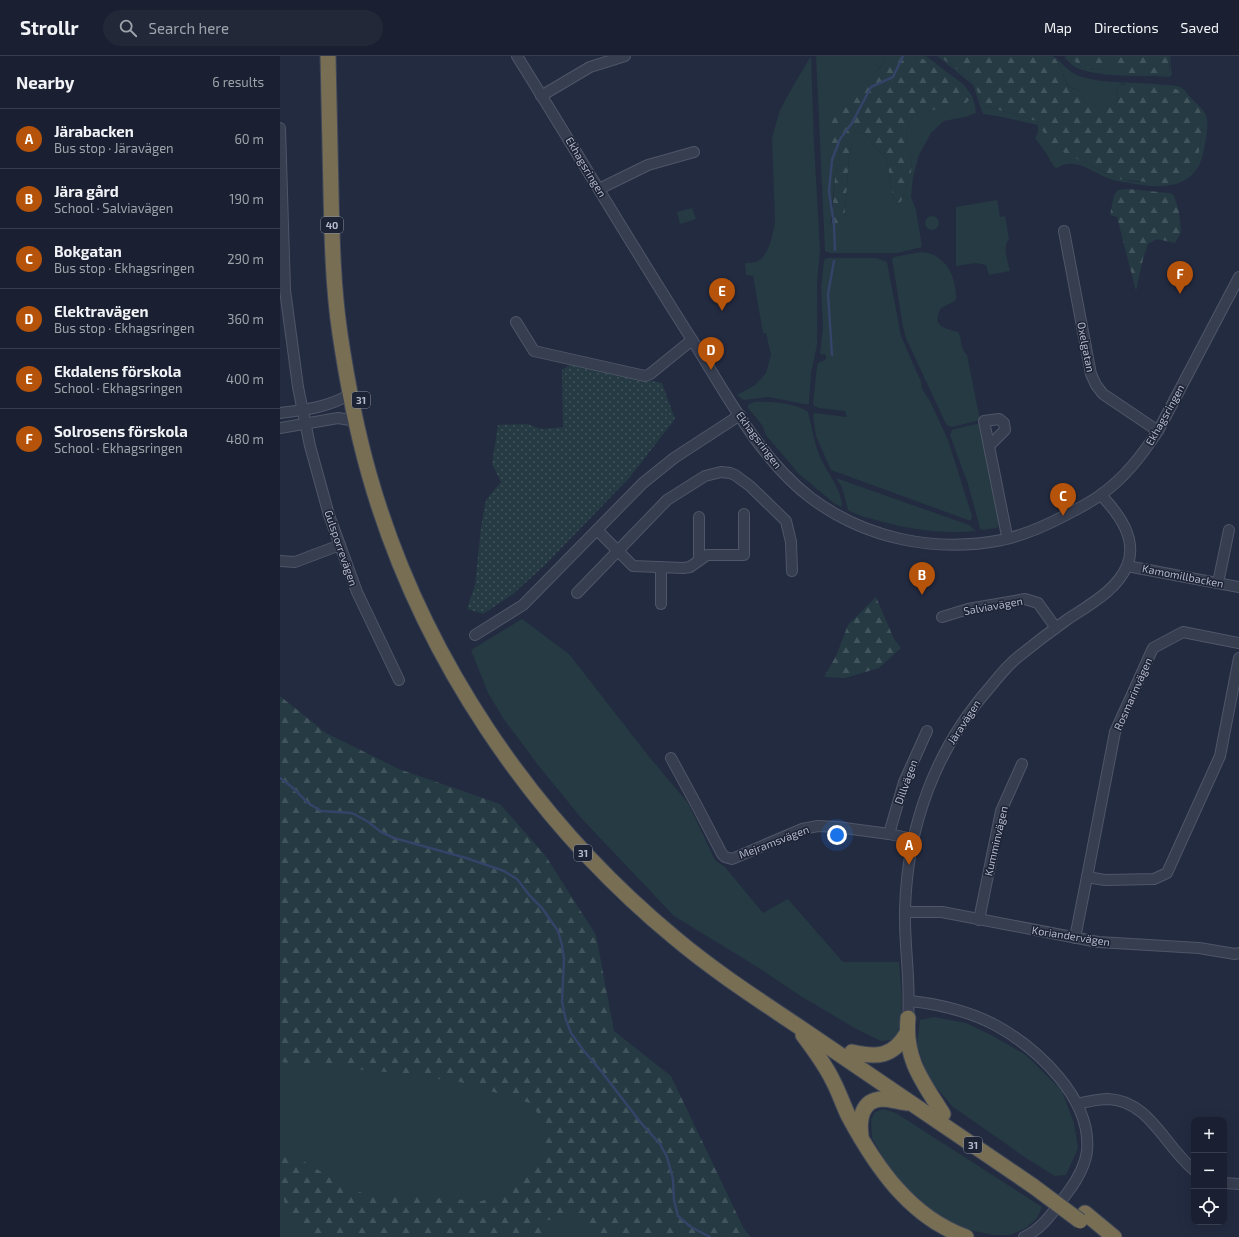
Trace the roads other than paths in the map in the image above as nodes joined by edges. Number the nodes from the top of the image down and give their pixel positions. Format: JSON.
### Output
{"nodes":[{"id":1,"x":328,"y":56,"type":"edge"},
{"id":2,"x":337,"y":56,"type":"edge"},
{"id":3,"x":517,"y":56,"type":"edge"},
{"id":4,"x":625,"y":56,"type":"edge"},
{"id":5,"x":541,"y":96,"type":"junction"},
{"id":6,"x":280,"y":128,"type":"edge"},
{"id":7,"x":694,"y":152,"type":"dead end"},
{"id":8,"x":281,"y":189,"type":"edge"},
{"id":9,"x":599,"y":189,"type":"junction"},
{"id":10,"x":1064,"y":231,"type":"dead end"},
{"id":11,"x":1239,"y":276,"type":"edge"},
{"id":12,"x":282,"y":290,"type":"edge"},
{"id":13,"x":516,"y":322,"type":"dead end"},
{"id":14,"x":692,"y":340,"type":"junction"},
{"id":15,"x":350,"y":394,"type":"junction"},
{"id":16,"x":303,"y":410,"type":"junction"},
{"id":17,"x":280,"y":413,"type":"edge"},
{"id":18,"x":740,"y":415,"type":"junction"},
{"id":19,"x":356,"y":421,"type":"junction"},
{"id":20,"x":305,"y":424,"type":"junction"},
{"id":21,"x":280,"y":428,"type":"edge"},
{"id":22,"x":1158,"y":431,"type":"junction"},
{"id":23,"x":989,"y":446,"type":"dead end"},
{"id":24,"x":1101,"y":495,"type":"junction"},
{"id":25,"x":744,"y":514,"type":"dead end"},
{"id":26,"x":700,"y":517,"type":"dead end"},
{"id":27,"x":597,"y":530,"type":"junction"},
{"id":28,"x":1229,"y":530,"type":"dead end"},
{"id":29,"x":1008,"y":538,"type":"junction"},
{"id":30,"x":340,"y":545,"type":"junction"},
{"id":31,"x":617,"y":550,"type":"junction"},
{"id":32,"x":699,"y":560,"type":"junction"},
{"id":33,"x":280,"y":561,"type":"edge"},
{"id":34,"x":1127,"y":566,"type":"junction"},
{"id":35,"x":661,"y":567,"type":"junction"},
{"id":36,"x":792,"y":571,"type":"dead end"},
{"id":37,"x":1218,"y":583,"type":"junction"},
{"id":38,"x":1239,"y":587,"type":"edge"},
{"id":39,"x":577,"y":593,"type":"dead end"},
{"id":40,"x":661,"y":604,"type":"dead end"},
{"id":41,"x":942,"y":617,"type":"dead end"},
{"id":42,"x":1056,"y":628,"type":"junction"},
{"id":43,"x":475,"y":635,"type":"dead end"},
{"id":44,"x":1239,"y":643,"type":"edge"},
{"id":45,"x":1239,"y":658,"type":"edge"},
{"id":46,"x":399,"y":680,"type":"dead end"},
{"id":47,"x":927,"y":731,"type":"dead end"},
{"id":48,"x":671,"y":758,"type":"dead end"},
{"id":49,"x":1022,"y":764,"type":"dead end"},
{"id":50,"x":889,"y":834,"type":"junction"},
{"id":51,"x":913,"y":839,"type":"junction"},
{"id":52,"x":1087,"y":877,"type":"junction"},
{"id":53,"x":905,"y":912,"type":"junction"},
{"id":54,"x":979,"y":920,"type":"junction"},
{"id":55,"x":1075,"y":938,"type":"junction"},
{"id":56,"x":1239,"y":953,"type":"edge"},
{"id":57,"x":910,"y":1001,"type":"junction"},
{"id":58,"x":908,"y":1018,"type":"joint"},
{"id":59,"x":797,"y":1026,"type":"junction"},
{"id":60,"x":907,"y":1033,"type":"junction"},
{"id":61,"x":852,"y":1052,"type":"junction"},
{"id":62,"x":1077,"y":1104,"type":"junction"},
{"id":63,"x":913,"y":1105,"type":"junction"},
{"id":64,"x":943,"y":1114,"type":"junction"},
{"id":65,"x":861,"y":1136,"type":"junction"},
{"id":66,"x":1191,"y":1168,"type":"edge"},
{"id":67,"x":1037,"y":1183,"type":"junction"},
{"id":68,"x":1227,"y":1183,"type":"edge"},
{"id":69,"x":1239,"y":1184,"type":"edge"},
{"id":70,"x":1083,"y":1217,"type":"junction"},
{"id":71,"x":966,"y":1237,"type":"edge"},
{"id":72,"x":1024,"y":1237,"type":"edge"},
{"id":73,"x":1101,"y":1237,"type":"edge"},
{"id":74,"x":1114,"y":1237,"type":"edge"}],
"edges":[{"from":1,"to":15,"type":"highway","number":"40"},
{"from":2,"to":61,"type":"highway","number":"31"},
{"from":3,"to":5,"type":"street","name":"Ekhagsringen"},
{"from":4,"to":5,"type":"street"},
{"from":5,"to":9,"type":"street","name":"Ekhagsringen"},
{"from":6,"to":8,"type":"street","name":"Gulsporrevägen"},
{"from":7,"to":9,"type":"street"},
{"from":8,"to":12,"type":"street","name":"Gulsporrevägen"},
{"from":9,"to":14,"type":"street","name":"Ekhagsringen"},
{"from":10,"to":22,"type":"street","name":"Oxelgatan"},
{"from":11,"to":22,"type":"street","name":"Ekhagsringen"},
{"from":12,"to":16,"type":"street","name":"Gulsporrevägen"},
{"from":13,"to":14,"type":"street"},
{"from":14,"to":18,"type":"street","name":"Ekhagsringen"},
{"from":15,"to":16,"type":"street"},
{"from":15,"to":19,"type":"highway","number":"31"},
{"from":16,"to":17,"type":"street"},
{"from":16,"to":20,"type":"street","name":"Gulsporrevägen"},
{"from":18,"to":27,"type":"street"},
{"from":18,"to":29,"type":"street","name":"Ekhagsringen"},
{"from":19,"to":20,"type":"street"},
{"from":19,"to":59,"type":"highway","number":"31"},
{"from":20,"to":21,"type":"street"},
{"from":20,"to":30,"type":"street","name":"Gulsporrevägen"},
{"from":22,"to":24,"type":"street","name":"Ekhagsringen"},
{"from":23,"to":29,"type":"street"},
{"from":24,"to":29,"type":"street","name":"Ekhagsringen"},
{"from":24,"to":34,"type":"street","name":"Järavägen"},
{"from":25,"to":32,"type":"street"},
{"from":26,"to":32,"type":"street"},
{"from":27,"to":31,"type":"street"},
{"from":27,"to":43,"type":"street"},
{"from":28,"to":37,"type":"street"},
{"from":30,"to":33,"type":"street"},
{"from":30,"to":46,"type":"street","name":"Gulsporrevägen"},
{"from":31,"to":35,"type":"street"},
{"from":31,"to":36,"type":"street"},
{"from":31,"to":39,"type":"street"},
{"from":32,"to":35,"type":"street"},
{"from":34,"to":37,"type":"street","name":"Kamomillbacken"},
{"from":34,"to":42,"type":"street","name":"Järavägen"},
{"from":35,"to":40,"type":"street"},
{"from":37,"to":38,"type":"street","name":"Kamomillbacken"},
{"from":41,"to":42,"type":"street","name":"Salviavägen"},
{"from":42,"to":51,"type":"street","name":"Järavägen"},
{"from":44,"to":52,"type":"street","name":"Rosmarinvägen"},
{"from":45,"to":52,"type":"street"},
{"from":47,"to":50,"type":"street","name":"Dillvägen"},
{"from":48,"to":50,"type":"street","name":"Mejramsvägen"},
{"from":49,"to":54,"type":"street","name":"Kumminvägen"},
{"from":50,"to":51,"type":"street","name":"Mejramsvägen"},
{"from":51,"to":53,"type":"street","name":"Järavägen"},
{"from":52,"to":55,"type":"street","name":"Rosmarinvägen"},
{"from":53,"to":54,"type":"street","name":"Koriandervägen"},
{"from":53,"to":57,"type":"street","name":"Järavägen"},
{"from":54,"to":55,"type":"street","name":"Koriandervägen"},
{"from":55,"to":56,"type":"street","name":"Koriandervägen"},
{"from":57,"to":58,"type":"street","name":"Järavägen"},
{"from":57,"to":62,"type":"street"},
{"from":58,"to":60,"type":"highway"},
{"from":59,"to":63,"type":"highway","number":"31"},
{"from":59,"to":65,"type":"highway"},
{"from":60,"to":61,"type":"highway"},
{"from":60,"to":64,"type":"highway"},
{"from":61,"to":64,"type":"highway","number":"31"},
{"from":62,"to":66,"type":"street"},
{"from":62,"to":72,"type":"street"},
{"from":63,"to":65,"type":"highway"},
{"from":63,"to":67,"type":"highway","number":"31"},
{"from":64,"to":67,"type":"highway","number":"31"},
{"from":65,"to":71,"type":"highway"},
{"from":67,"to":70,"type":"highway","number":"31","bridge":true},
{"from":68,"to":69,"type":"street"},
{"from":70,"to":73,"type":"highway","number":"31"},
{"from":70,"to":74,"type":"highway","number":"31"}]}
